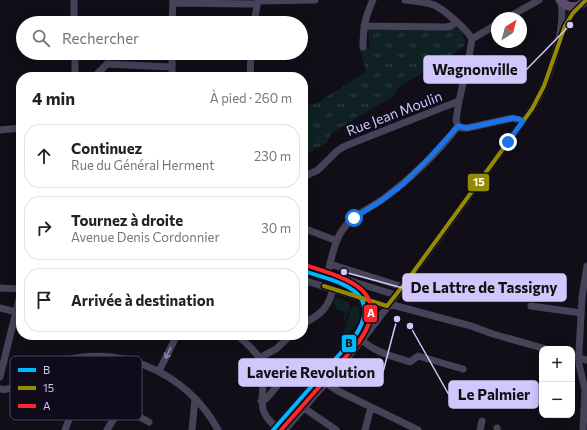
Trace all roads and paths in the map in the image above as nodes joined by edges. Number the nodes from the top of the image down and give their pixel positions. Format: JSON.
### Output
{"nodes":[{"id":1,"x":74,"y":0,"type":"edge"},
{"id":2,"x":315,"y":0,"type":"edge"},
{"id":3,"x":373,"y":0,"type":"edge"},
{"id":4,"x":405,"y":0,"type":"edge"},
{"id":5,"x":539,"y":0,"type":"edge"},
{"id":6,"x":560,"y":1,"type":"edge"},
{"id":7,"x":173,"y":2,"type":"edge"},
{"id":8,"x":258,"y":2,"type":"edge"},
{"id":9,"x":583,"y":5,"type":"edge"},
{"id":10,"x":518,"y":12,"type":"edge"},
{"id":11,"x":74,"y":16,"type":"edge"},
{"id":12,"x":172,"y":16,"type":"edge"},
{"id":13,"x":255,"y":16,"type":"edge"},
{"id":14,"x":456,"y":22,"type":"junction"},
{"id":15,"x":364,"y":26,"type":"junction"},
{"id":16,"x":491,"y":28,"type":"edge"},
{"id":17,"x":472,"y":39,"type":"junction"},
{"id":18,"x":557,"y":45,"type":"junction"},
{"id":19,"x":363,"y":47,"type":"dead end"},
{"id":20,"x":75,"y":60,"type":"edge"},
{"id":21,"x":172,"y":60,"type":"edge"},
{"id":22,"x":251,"y":60,"type":"edge"},
{"id":23,"x":172,"y":67,"type":"junction"},
{"id":24,"x":75,"y":72,"type":"edge"},
{"id":25,"x":99,"y":72,"type":"edge"},
{"id":26,"x":172,"y":72,"type":"edge"},
{"id":27,"x":250,"y":72,"type":"edge"},
{"id":28,"x":459,"y":101,"type":"junction"},
{"id":29,"x":523,"y":121,"type":"junction"},
{"id":30,"x":458,"y":126,"type":"junction"},
{"id":31,"x":16,"y":128,"type":"edge"},
{"id":32,"x":0,"y":130,"type":"edge"},
{"id":33,"x":308,"y":175,"type":"edge"},
{"id":34,"x":308,"y":230,"type":"edge"},
{"id":35,"x":337,"y":241,"type":"junction"},
{"id":36,"x":330,"y":264,"type":"junction"},
{"id":37,"x":587,"y":266,"type":"edge"},
{"id":38,"x":308,"y":268,"type":"edge"},
{"id":39,"x":308,"y":273,"type":"edge"},
{"id":40,"x":327,"y":274,"type":"junction"},
{"id":41,"x":308,"y":276,"type":"edge"},
{"id":42,"x":308,"y":282,"type":"edge"},
{"id":43,"x":403,"y":287,"type":"junction"},
{"id":44,"x":0,"y":288,"type":"edge"},
{"id":45,"x":333,"y":289,"type":"junction"},
{"id":46,"x":16,"y":290,"type":"edge"},
{"id":47,"x":396,"y":295,"type":"junction"},
{"id":48,"x":358,"y":297,"type":"junction"},
{"id":49,"x":388,"y":305,"type":"junction"},
{"id":50,"x":531,"y":306,"type":"dead end"},
{"id":51,"x":0,"y":308,"type":"edge"},
{"id":52,"x":16,"y":312,"type":"joint"},
{"id":53,"x":581,"y":313,"type":"junction"},
{"id":54,"x":308,"y":321,"type":"edge"},
{"id":55,"x":174,"y":340,"type":"edge"},
{"id":56,"x":242,"y":340,"type":"edge"},
{"id":57,"x":286,"y":340,"type":"edge"},
{"id":58,"x":362,"y":340,"type":"junction"},
{"id":59,"x":539,"y":347,"type":"edge"},
{"id":60,"x":576,"y":357,"type":"edge"},
{"id":61,"x":259,"y":358,"type":"junction"},
{"id":62,"x":587,"y":360,"type":"edge"},
{"id":63,"x":142,"y":364,"type":"edge"},
{"id":64,"x":463,"y":369,"type":"dead end"},
{"id":65,"x":159,"y":370,"type":"junction"},
{"id":66,"x":263,"y":375,"type":"junction"},
{"id":67,"x":0,"y":377,"type":"edge"},
{"id":68,"x":326,"y":383,"type":"junction"},
{"id":69,"x":10,"y":388,"type":"edge"},
{"id":70,"x":0,"y":389,"type":"edge"},
{"id":71,"x":195,"y":400,"type":"junction"},
{"id":72,"x":262,"y":401,"type":"junction"},
{"id":73,"x":371,"y":407,"type":"junction"},
{"id":74,"x":304,"y":408,"type":"junction"},
{"id":75,"x":142,"y":418,"type":"edge"},
{"id":76,"x":69,"y":420,"type":"edge"},
{"id":77,"x":113,"y":420,"type":"edge"},
{"id":78,"x":149,"y":422,"type":"dead end"},
{"id":79,"x":482,"y":422,"type":"dead end"},
{"id":80,"x":584,"y":428,"type":"edge"},
{"id":81,"x":274,"y":429,"type":"edge"},
{"id":82,"x":331,"y":429,"type":"edge"},
{"id":83,"x":65,"y":430,"type":"edge"},
{"id":84,"x":107,"y":430,"type":"edge"},
{"id":85,"x":192,"y":430,"type":"edge"},
{"id":86,"x":218,"y":430,"type":"edge"},
{"id":87,"x":285,"y":430,"type":"edge"},
{"id":88,"x":365,"y":430,"type":"edge"},
{"id":89,"x":418,"y":430,"type":"edge"},
{"id":90,"x":480,"y":430,"type":"edge"}],
"edges":[{"from":1,"to":11,"type":"street"},
{"from":2,"to":8,"type":"street"},
{"from":3,"to":15,"type":"street"},
{"from":4,"to":14,"type":"street"},
{"from":5,"to":10,"type":"street"},
{"from":6,"to":9,"type":"main road"},
{"from":6,"to":18,"type":"street"},
{"from":7,"to":8,"type":"street"},
{"from":7,"to":12,"type":"street"},
{"from":8,"to":13,"type":"street"},
{"from":9,"to":18,"type":"street"},
{"from":14,"to":15,"type":"street"},
{"from":14,"to":17,"type":"street"},
{"from":15,"to":19,"type":"street"},
{"from":16,"to":17,"type":"street"},
{"from":17,"to":28,"type":"street","name":"Rue Jean Moulin"},
{"from":18,"to":29,"type":"street"},
{"from":20,"to":24,"type":"street"},
{"from":21,"to":23,"type":"street"},
{"from":22,"to":27,"type":"street"},
{"from":23,"to":25,"type":"street"},
{"from":23,"to":26,"type":"street"},
{"from":28,"to":30,"type":"street"},
{"from":28,"to":33,"type":"street","name":"Rue Jean Moulin"},
{"from":29,"to":30,"type":"street"},
{"from":29,"to":43,"type":"street"},
{"from":30,"to":35,"type":"street"},
{"from":31,"to":32,"type":"street"},
{"from":34,"to":35,"type":"street"},
{"from":35,"to":36,"type":"street"},
{"from":36,"to":40,"type":"street"},
{"from":36,"to":43,"type":"street"},
{"from":37,"to":53,"type":"street"},
{"from":38,"to":40,"type":"street"},
{"from":39,"to":48,"type":"street"},
{"from":40,"to":47,"type":"street"},
{"from":41,"to":48,"type":"street"},
{"from":42,"to":45,"type":"street"},
{"from":43,"to":47,"type":"street"},
{"from":44,"to":46,"type":"street"},
{"from":45,"to":48,"type":"street"},
{"from":45,"to":54,"type":"street"},
{"from":47,"to":49,"type":"street"},
{"from":48,"to":49,"type":"street"},
{"from":48,"to":81,"type":"street"},
{"from":49,"to":58,"type":"street"},
{"from":49,"to":59,"type":"street"},
{"from":50,"to":53,"type":"street"},
{"from":51,"to":52,"type":"street"},
{"from":52,"to":67,"type":"street"},
{"from":53,"to":60,"type":"street"},
{"from":55,"to":65,"type":"street","one_way":true},
{"from":56,"to":61,"type":"street"},
{"from":57,"to":61,"type":"street"},
{"from":58,"to":64,"type":"street"},
{"from":58,"to":68,"type":"street"},
{"from":60,"to":62,"type":"street"},
{"from":60,"to":80,"type":"street"},
{"from":61,"to":66,"type":"street"},
{"from":63,"to":65,"type":"street"},
{"from":65,"to":71,"type":"street"},
{"from":66,"to":72,"type":"street"},
{"from":66,"to":72,"type":"street"},
{"from":68,"to":73,"type":"street"},
{"from":68,"to":74,"type":"street"},
{"from":69,"to":70,"type":"street"},
{"from":71,"to":85,"type":"street"},
{"from":71,"to":86,"type":"street"},
{"from":72,"to":81,"type":"street"},
{"from":73,"to":88,"type":"street"},
{"from":73,"to":89,"type":"street"},
{"from":74,"to":82,"type":"street"},
{"from":74,"to":87,"type":"street"},
{"from":75,"to":78,"type":"street"},
{"from":76,"to":83,"type":"street"},
{"from":77,"to":84,"type":"street"},
{"from":79,"to":90,"type":"street"}]}
